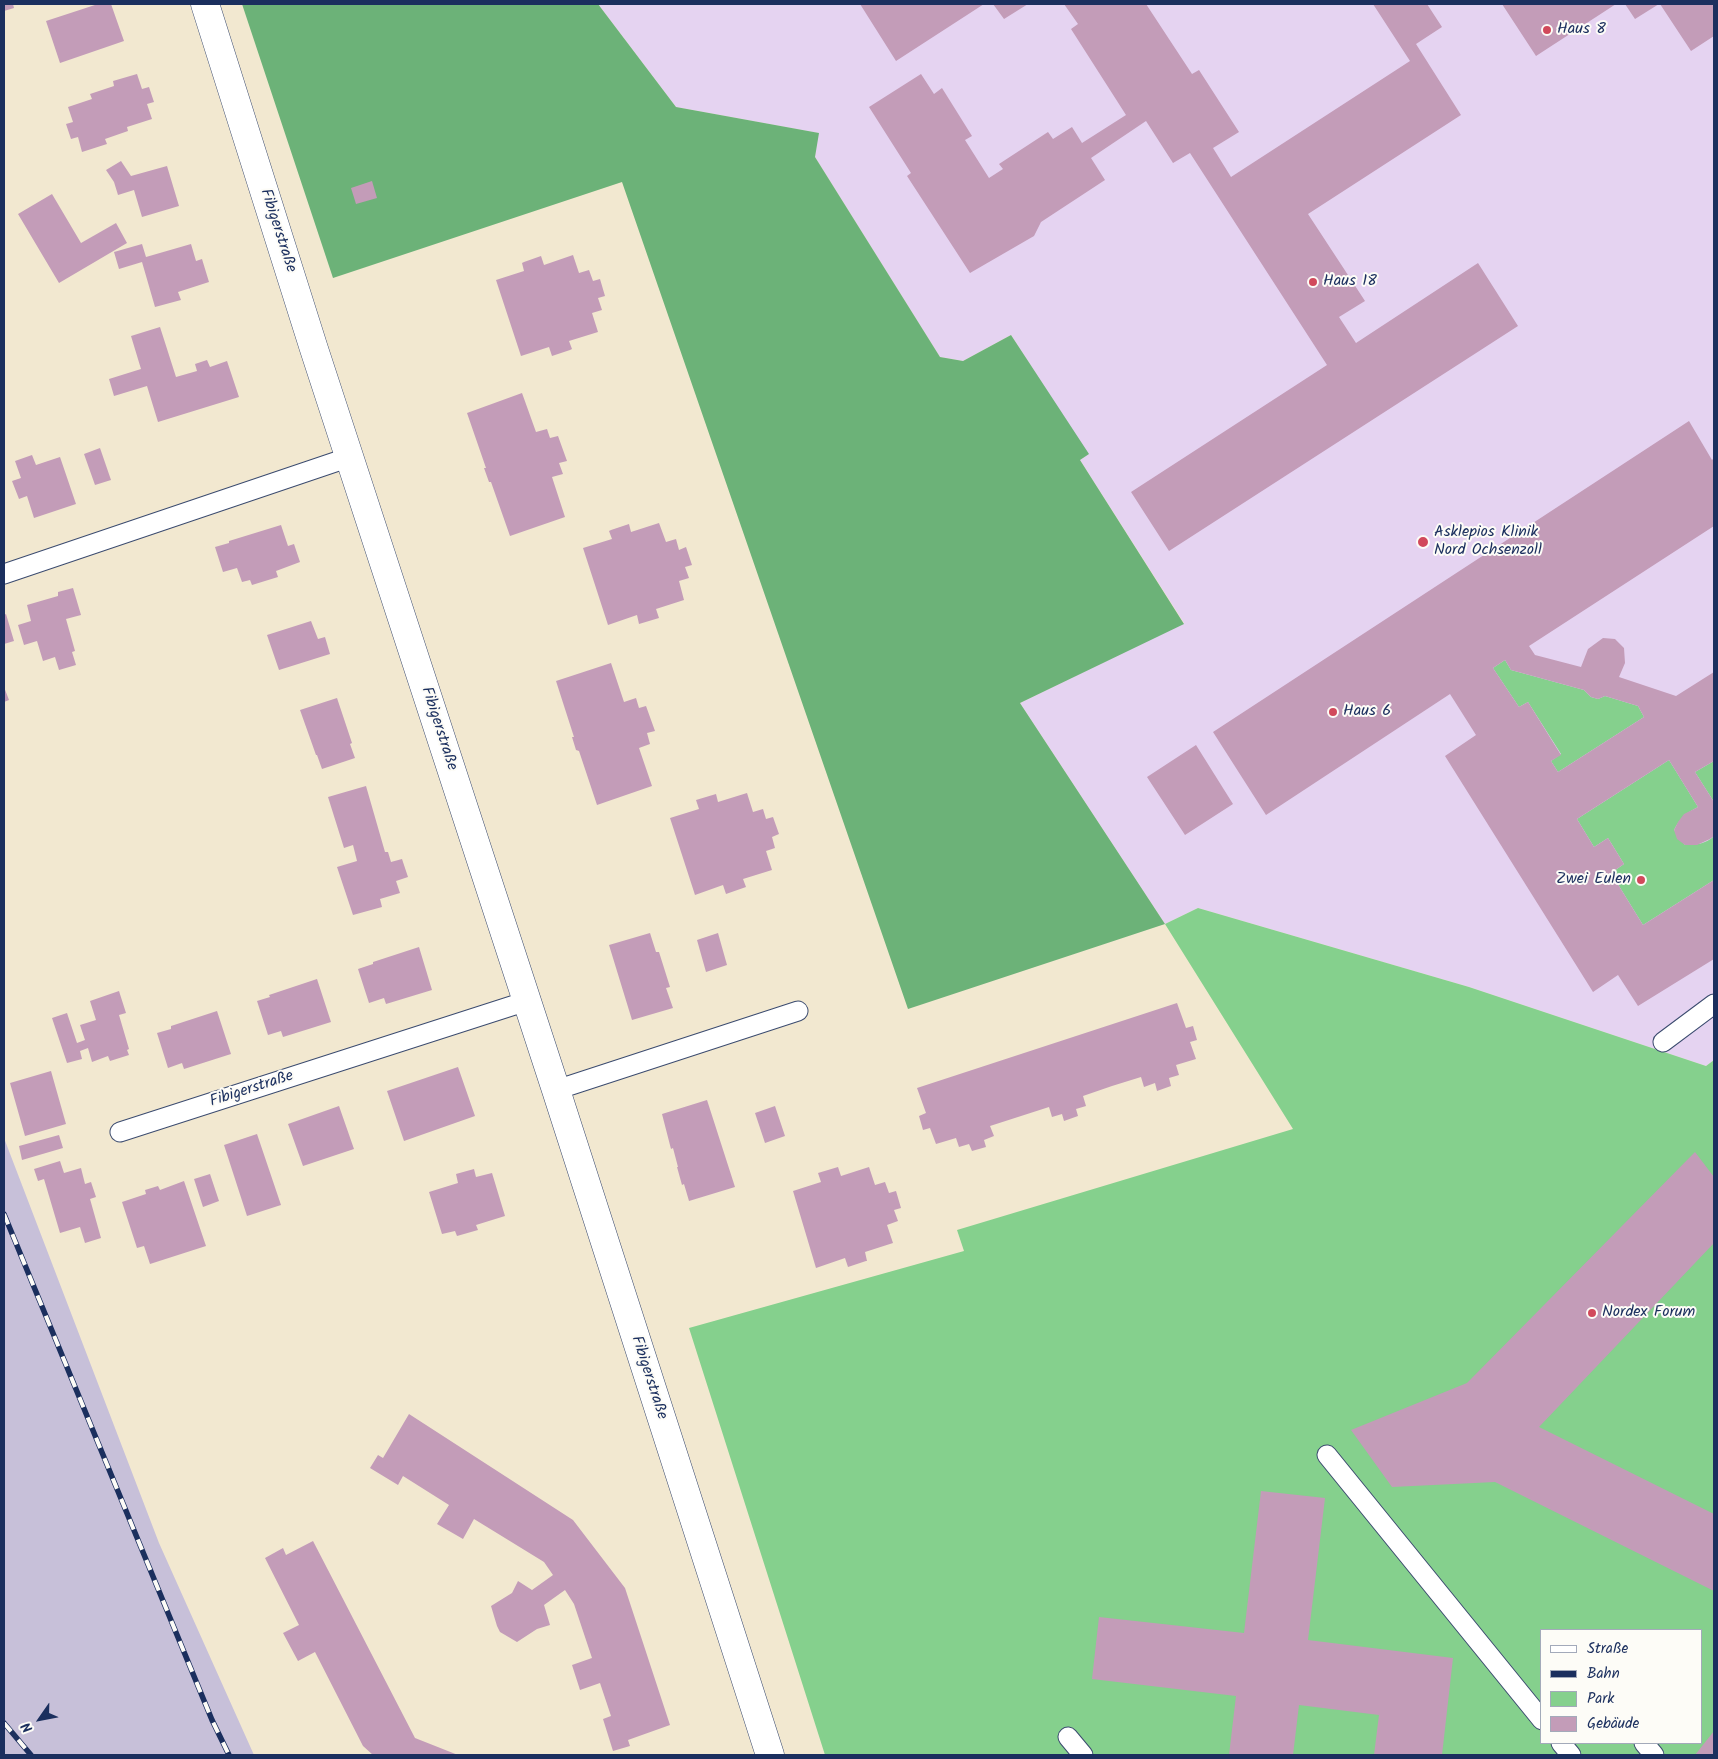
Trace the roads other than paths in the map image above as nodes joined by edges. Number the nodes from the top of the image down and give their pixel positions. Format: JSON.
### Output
{"nodes":[{"id":1,"x":205,"y":4,"type":"edge"},
{"id":2,"x":350,"y":457,"type":"junction"},
{"id":3,"x":4,"y":574,"type":"edge"},
{"id":4,"x":527,"y":1001,"type":"junction"},
{"id":5,"x":1714,"y":1004,"type":"edge"},
{"id":6,"x":798,"y":1011,"type":"dead end"},
{"id":7,"x":1663,"y":1042,"type":"dead end"},
{"id":8,"x":556,"y":1090,"type":"junction"},
{"id":9,"x":120,"y":1132,"type":"dead end"},
{"id":10,"x":1327,"y":1455,"type":"dead end"},
{"id":11,"x":1540,"y":1718,"type":"edge"},
{"id":12,"x":1068,"y":1737,"type":"dead end"},
{"id":13,"x":1562,"y":1744,"type":"edge"},
{"id":14,"x":1645,"y":1744,"type":"edge"},
{"id":15,"x":770,"y":1755,"type":"edge"},
{"id":16,"x":1083,"y":1755,"type":"edge"},
{"id":17,"x":1571,"y":1755,"type":"edge"},
{"id":18,"x":1654,"y":1755,"type":"edge"}],
"edges":[{"from":1,"to":2,"type":"street","name":"Fibigerstraße"},
{"from":2,"to":3,"type":"lane"},
{"from":2,"to":4,"type":"street","name":"Fibigerstraße"},
{"from":4,"to":8,"type":"street","name":"Fibigerstraße"},
{"from":4,"to":9,"type":"lane","name":"Fibigerstraße"},
{"from":5,"to":7,"type":"lane"},
{"from":6,"to":8,"type":"lane"},
{"from":8,"to":15,"type":"street","name":"Fibigerstraße"},
{"from":10,"to":11,"type":"lane"},
{"from":12,"to":16,"type":"lane"},
{"from":13,"to":17,"type":"lane"},
{"from":14,"to":18,"type":"lane"}]}
